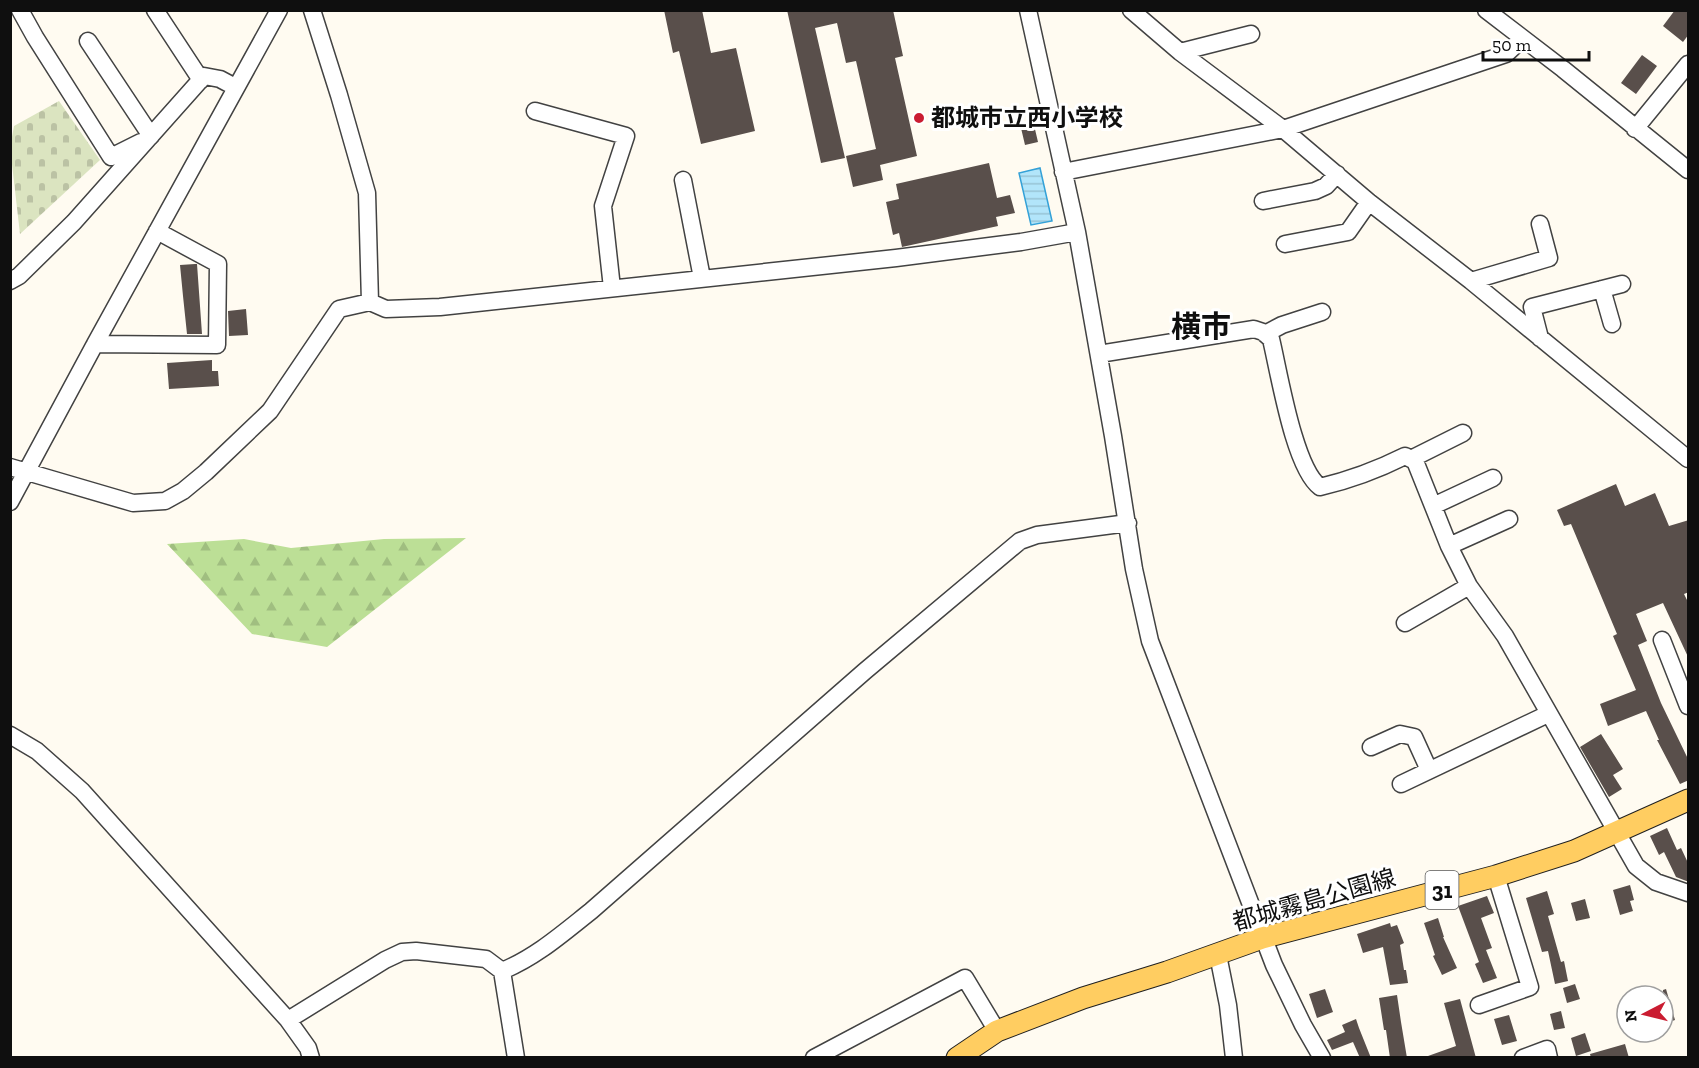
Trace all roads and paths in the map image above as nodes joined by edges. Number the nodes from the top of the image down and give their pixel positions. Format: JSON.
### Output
{"nodes":[{"id":1,"x":20,"y":10,"type":"edge"},
{"id":2,"x":155,"y":10,"type":"edge"},
{"id":3,"x":279,"y":10,"type":"edge"},
{"id":4,"x":312,"y":10,"type":"edge"},
{"id":5,"x":1028,"y":10,"type":"edge"},
{"id":6,"x":1131,"y":10,"type":"edge"},
{"id":7,"x":1486,"y":10,"type":"edge"},
{"id":8,"x":1251,"y":34,"type":"dead end"},
{"id":9,"x":1522,"y":39,"type":"junction"},
{"id":10,"x":88,"y":40,"type":"dead end"},
{"id":11,"x":1180,"y":52,"type":"junction"},
{"id":12,"x":1689,"y":64,"type":"edge"},
{"id":13,"x":201,"y":80,"type":"junction"},
{"id":14,"x":236,"y":87,"type":"junction"},
{"id":15,"x":535,"y":111,"type":"dead end"},
{"id":16,"x":1283,"y":129,"type":"junction"},
{"id":17,"x":1635,"y":129,"type":"junction"},
{"id":18,"x":151,"y":137,"type":"junction"},
{"id":19,"x":1689,"y":170,"type":"edge"},
{"id":20,"x":1063,"y":172,"type":"junction"},
{"id":21,"x":1337,"y":174,"type":"junction"},
{"id":22,"x":683,"y":180,"type":"dead end"},
{"id":23,"x":1263,"y":201,"type":"dead end"},
{"id":24,"x":1369,"y":202,"type":"junction"},
{"id":25,"x":1540,"y":224,"type":"dead end"},
{"id":26,"x":157,"y":231,"type":"junction"},
{"id":27,"x":1077,"y":232,"type":"junction"},
{"id":28,"x":1286,"y":244,"type":"dead end"},
{"id":29,"x":702,"y":278,"type":"junction"},
{"id":30,"x":10,"y":281,"type":"edge"},
{"id":31,"x":1470,"y":281,"type":"junction"},
{"id":32,"x":1622,"y":284,"type":"dead end"},
{"id":33,"x":612,"y":288,"type":"junction"},
{"id":34,"x":1602,"y":289,"type":"junction"},
{"id":35,"x":369,"y":302,"type":"junction"},
{"id":36,"x":1322,"y":312,"type":"dead end"},
{"id":37,"x":1611,"y":324,"type":"dead end"},
{"id":38,"x":1265,"y":334,"type":"junction"},
{"id":39,"x":1540,"y":338,"type":"junction"},
{"id":40,"x":95,"y":344,"type":"junction"},
{"id":41,"x":1099,"y":354,"type":"junction"},
{"id":42,"x":1463,"y":433,"type":"dead end"},
{"id":43,"x":1411,"y":459,"type":"junction"},
{"id":44,"x":1689,"y":459,"type":"edge"},
{"id":45,"x":10,"y":467,"type":"edge"},
{"id":46,"x":27,"y":472,"type":"junction"},
{"id":47,"x":1493,"y":478,"type":"dead end"},
{"id":48,"x":10,"y":502,"type":"edge"},
{"id":49,"x":1433,"y":506,"type":"junction"},
{"id":50,"x":1509,"y":519,"type":"dead end"},
{"id":51,"x":1128,"y":523,"type":"junction"},
{"id":52,"x":1449,"y":546,"type":"junction"},
{"id":53,"x":1469,"y":586,"type":"junction"},
{"id":54,"x":1405,"y":623,"type":"dead end"},
{"id":55,"x":1662,"y":640,"type":"dead end"},
{"id":56,"x":1689,"y":706,"type":"edge"},
{"id":57,"x":1548,"y":714,"type":"junction"},
{"id":58,"x":10,"y":735,"type":"edge"},
{"id":59,"x":1371,"y":747,"type":"dead end"},
{"id":60,"x":1430,"y":770,"type":"junction"},
{"id":61,"x":1401,"y":784,"type":"dead end"},
{"id":62,"x":1689,"y":800,"type":"edge"},
{"id":63,"x":1618,"y":833,"type":"junction"},
{"id":64,"x":1496,"y":876,"type":"junction"},
{"id":65,"x":1689,"y":893,"type":"edge"},
{"id":66,"x":1262,"y":938,"type":"junction"},
{"id":67,"x":1218,"y":955,"type":"junction"},
{"id":68,"x":502,"y":971,"type":"junction"},
{"id":69,"x":1479,"y":1005,"type":"dead end"},
{"id":70,"x":288,"y":1020,"type":"junction"},
{"id":71,"x":997,"y":1031,"type":"junction"},
{"id":72,"x":311,"y":1058,"type":"edge"},
{"id":73,"x":516,"y":1058,"type":"edge"},
{"id":74,"x":814,"y":1058,"type":"edge"},
{"id":75,"x":957,"y":1058,"type":"edge"},
{"id":76,"x":1234,"y":1058,"type":"edge"},
{"id":77,"x":1322,"y":1058,"type":"edge"},
{"id":78,"x":1523,"y":1058,"type":"edge"},
{"id":79,"x":1549,"y":1058,"type":"edge"}],
"edges":[{"from":1,"to":18,"type":"street"},
{"from":2,"to":13,"type":"street"},
{"from":3,"to":14,"type":"street"},
{"from":4,"to":35,"type":"street"},
{"from":5,"to":20,"type":"street"},
{"from":6,"to":11,"type":"street"},
{"from":7,"to":9,"type":"street"},
{"from":8,"to":11,"type":"street"},
{"from":9,"to":16,"type":"street"},
{"from":9,"to":17,"type":"street"},
{"from":10,"to":18,"type":"street"},
{"from":11,"to":16,"type":"street"},
{"from":12,"to":17,"type":"street"},
{"from":13,"to":14,"type":"street"},
{"from":13,"to":18,"type":"street"},
{"from":14,"to":26,"type":"street"},
{"from":15,"to":33,"type":"street"},
{"from":16,"to":20,"type":"street"},
{"from":16,"to":21,"type":"street"},
{"from":17,"to":19,"type":"street"},
{"from":18,"to":30,"type":"street"},
{"from":20,"to":27,"type":"street"},
{"from":21,"to":23,"type":"street"},
{"from":21,"to":24,"type":"street"},
{"from":22,"to":29,"type":"street"},
{"from":24,"to":28,"type":"street"},
{"from":24,"to":31,"type":"street"},
{"from":25,"to":31,"type":"street"},
{"from":26,"to":40,"type":"street"},
{"from":26,"to":40,"type":"street"},
{"from":27,"to":29,"type":"street"},
{"from":27,"to":41,"type":"street"},
{"from":29,"to":33,"type":"street"},
{"from":31,"to":39,"type":"street"},
{"from":32,"to":34,"type":"street"},
{"from":33,"to":35,"type":"street"},
{"from":34,"to":37,"type":"street"},
{"from":34,"to":39,"type":"street"},
{"from":35,"to":46,"type":"street"},
{"from":36,"to":38,"type":"street"},
{"from":38,"to":41,"type":"street"},
{"from":38,"to":43,"type":"street"},
{"from":39,"to":44,"type":"street"},
{"from":40,"to":46,"type":"street"},
{"from":41,"to":51,"type":"street"},
{"from":42,"to":43,"type":"street"},
{"from":43,"to":49,"type":"street"},
{"from":45,"to":46,"type":"street"},
{"from":46,"to":48,"type":"street"},
{"from":47,"to":49,"type":"street"},
{"from":49,"to":52,"type":"street"},
{"from":50,"to":52,"type":"street"},
{"from":51,"to":66,"type":"street"},
{"from":51,"to":68,"type":"street"},
{"from":52,"to":53,"type":"street"},
{"from":53,"to":54,"type":"street"},
{"from":53,"to":57,"type":"street"},
{"from":55,"to":56,"type":"street"},
{"from":57,"to":60,"type":"street"},
{"from":57,"to":63,"type":"street"},
{"from":58,"to":70,"type":"street"},
{"from":59,"to":60,"type":"street"},
{"from":60,"to":61,"type":"street"},
{"from":62,"to":63,"type":"main road","name":"都城霧島公園線","number":"31"},
{"from":63,"to":64,"type":"main road","name":"都城霧島公園線","number":"31"},
{"from":63,"to":65,"type":"street"},
{"from":64,"to":66,"type":"main road","name":"都城霧島公園線","number":"31"},
{"from":64,"to":69,"type":"street"},
{"from":66,"to":67,"type":"main road","name":"都城霧島公園線","number":"31"},
{"from":66,"to":77,"type":"street"},
{"from":67,"to":71,"type":"main road","name":"都城霧島公園線","number":"31"},
{"from":67,"to":76,"type":"street"},
{"from":68,"to":70,"type":"street"},
{"from":68,"to":73,"type":"street"},
{"from":70,"to":72,"type":"street"},
{"from":71,"to":74,"type":"street"},
{"from":71,"to":75,"type":"main road","name":"都城霧島公園線","number":"31"},
{"from":78,"to":79,"type":"street"}]}
